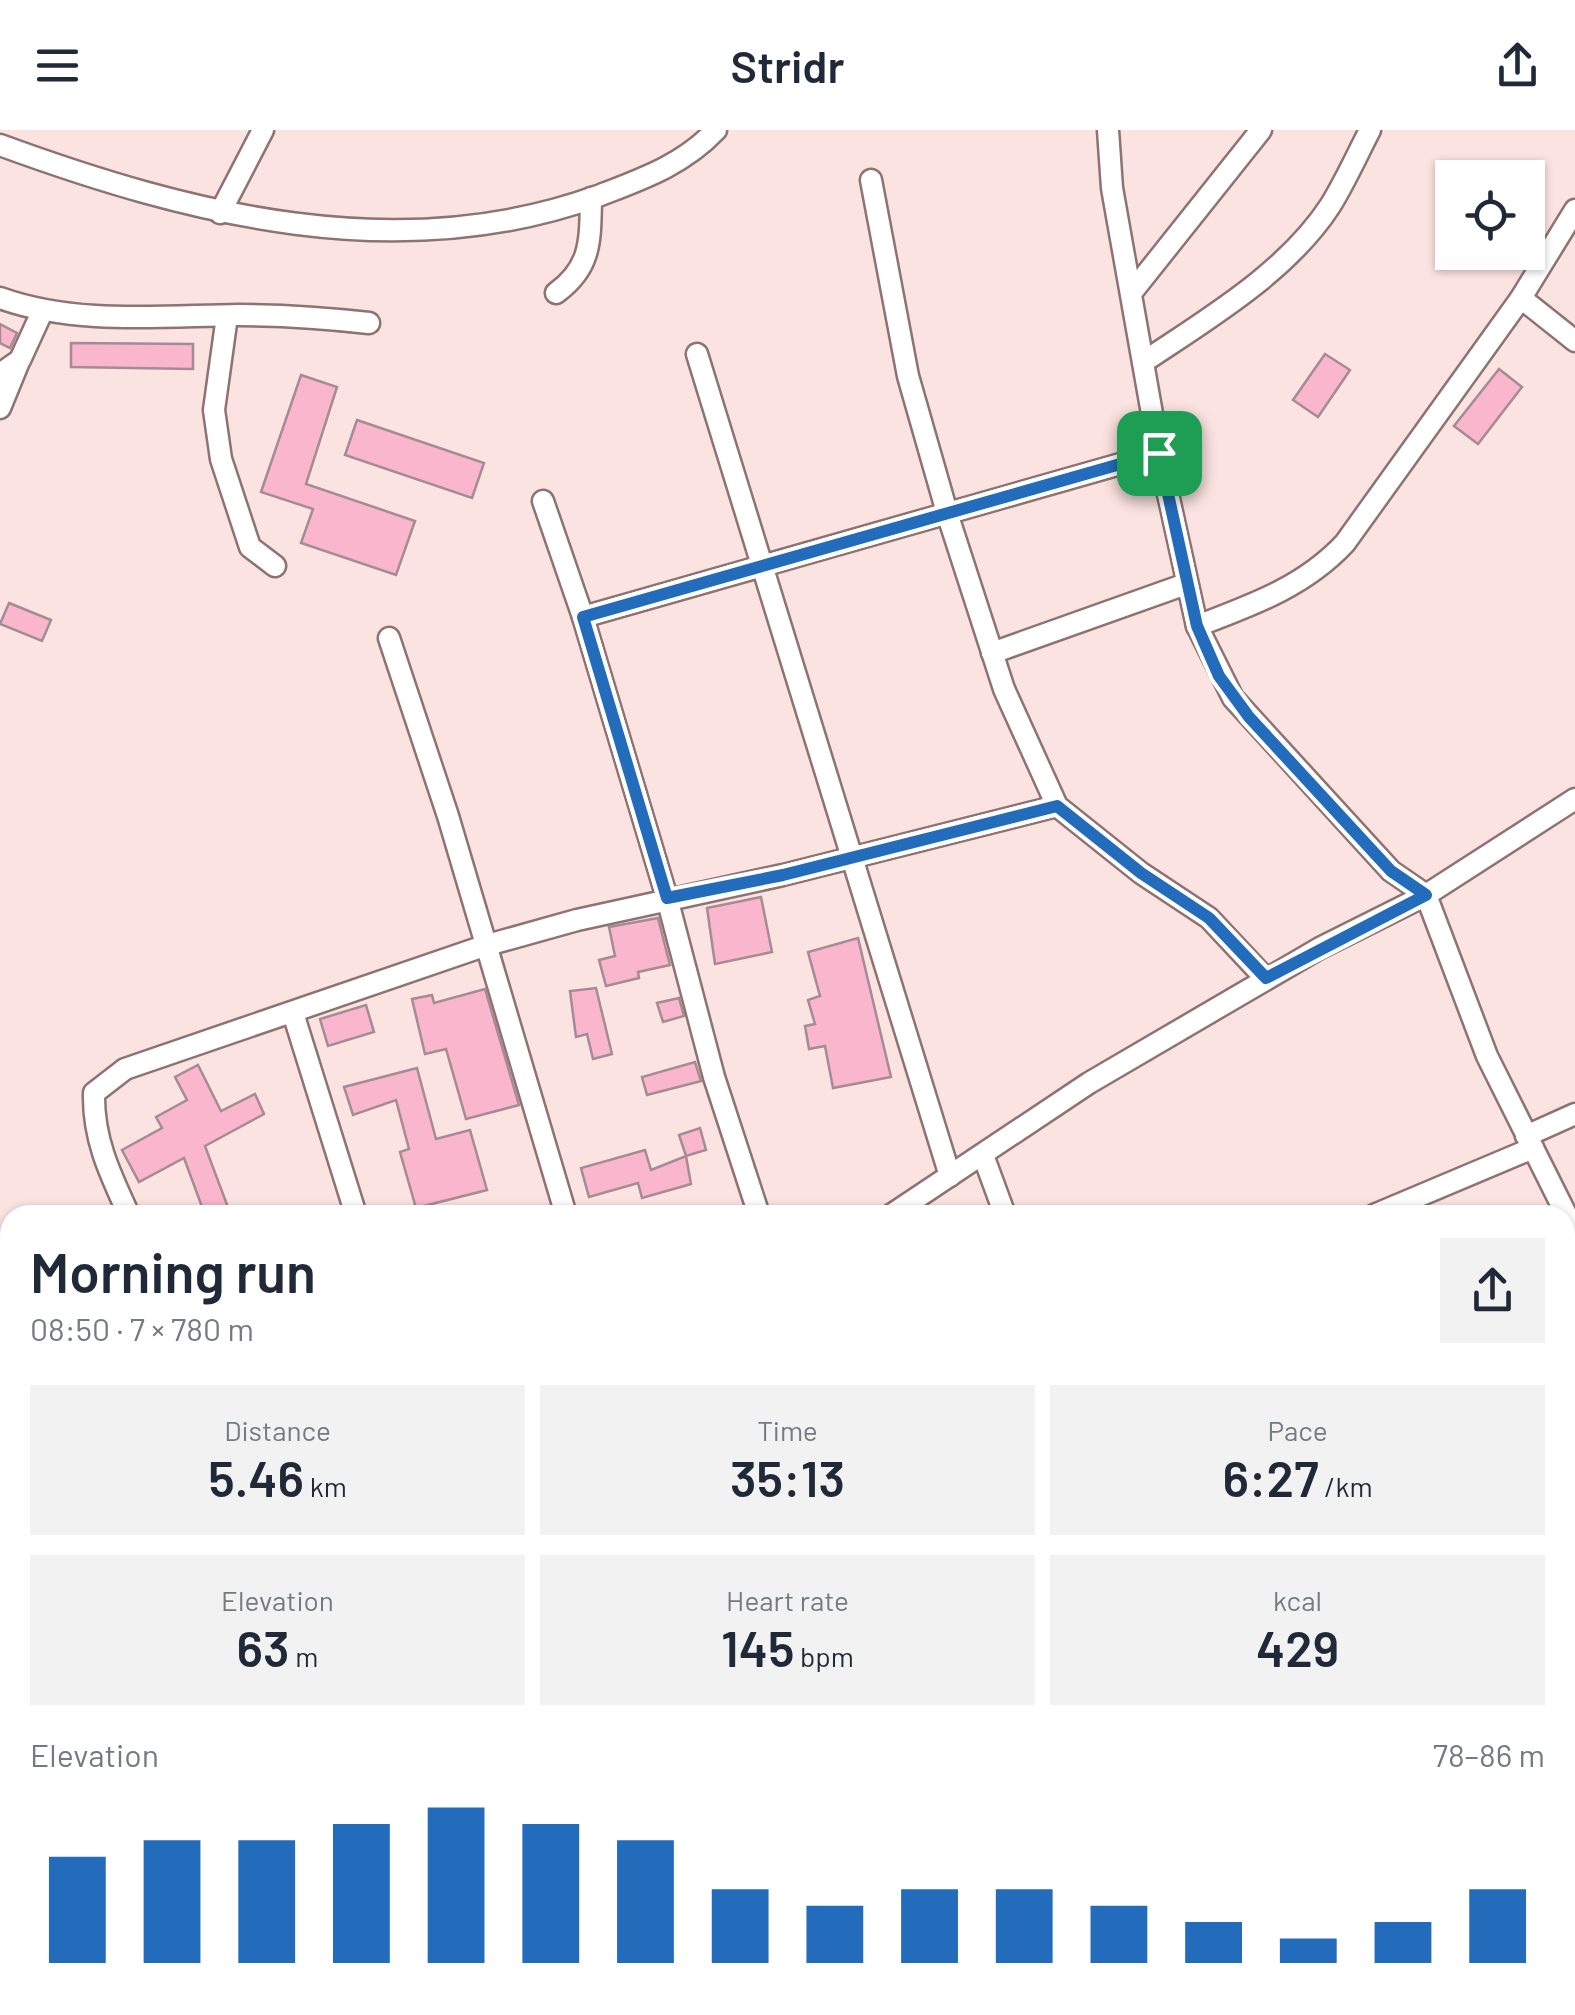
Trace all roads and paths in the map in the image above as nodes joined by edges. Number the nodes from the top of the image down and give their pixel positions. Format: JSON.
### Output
{"nodes":[{"id":1,"x":263,"y":130,"type":"edge"},
{"id":2,"x":716,"y":130,"type":"edge"},
{"id":3,"x":1108,"y":130,"type":"edge"},
{"id":4,"x":1260,"y":130,"type":"edge"},
{"id":5,"x":1370,"y":130,"type":"edge"},
{"id":6,"x":0,"y":146,"type":"edge"},
{"id":7,"x":871,"y":180,"type":"dead end"},
{"id":8,"x":591,"y":198,"type":"junction"},
{"id":9,"x":1575,"y":210,"type":"edge"},
{"id":10,"x":220,"y":212,"type":"junction"},
{"id":11,"x":1132,"y":292,"type":"junction"},
{"id":12,"x":556,"y":293,"type":"dead end"},
{"id":13,"x":0,"y":298,"type":"edge"},
{"id":14,"x":1522,"y":298,"type":"junction"},
{"id":15,"x":42,"y":312,"type":"junction"},
{"id":16,"x":227,"y":316,"type":"junction"},
{"id":17,"x":370,"y":323,"type":"dead end"},
{"id":18,"x":1575,"y":341,"type":"edge"},
{"id":19,"x":697,"y":354,"type":"dead end"},
{"id":20,"x":20,"y":360,"type":"junction"},
{"id":21,"x":1145,"y":360,"type":"junction"},
{"id":22,"x":0,"y":374,"type":"edge"},
{"id":23,"x":0,"y":408,"type":"edge"},
{"id":24,"x":1159,"y":453,"type":"junction"},
{"id":25,"x":543,"y":500,"type":"dead end"},
{"id":26,"x":948,"y":516,"type":"junction"},
{"id":27,"x":275,"y":566,"type":"dead end"},
{"id":28,"x":765,"y":568,"type":"junction"},
{"id":29,"x":1186,"y":584,"type":"junction"},
{"id":30,"x":583,"y":617,"type":"junction"},
{"id":31,"x":1197,"y":626,"type":"junction"},
{"id":32,"x":389,"y":638,"type":"dead end"},
{"id":33,"x":992,"y":653,"type":"junction"},
{"id":34,"x":1575,"y":799,"type":"edge"},
{"id":35,"x":1057,"y":806,"type":"junction"},
{"id":36,"x":854,"y":856,"type":"junction"},
{"id":37,"x":1426,"y":895,"type":"junction"},
{"id":38,"x":667,"y":898,"type":"junction"},
{"id":39,"x":484,"y":946,"type":"junction"},
{"id":40,"x":1266,"y":978,"type":"junction"},
{"id":41,"x":294,"y":1013,"type":"junction"},
{"id":42,"x":1575,"y":1114,"type":"edge"},
{"id":43,"x":1529,"y":1142,"type":"junction"},
{"id":44,"x":983,"y":1155,"type":"junction"},
{"id":45,"x":950,"y":1176,"type":"junction"},
{"id":46,"x":124,"y":1205,"type":"edge"},
{"id":47,"x":353,"y":1205,"type":"edge"},
{"id":48,"x":563,"y":1205,"type":"edge"},
{"id":49,"x":756,"y":1205,"type":"edge"},
{"id":50,"x":906,"y":1205,"type":"edge"},
{"id":51,"x":1001,"y":1205,"type":"edge"},
{"id":52,"x":1395,"y":1205,"type":"edge"},
{"id":53,"x":1561,"y":1205,"type":"edge"}],
"edges":[{"from":1,"to":10,"type":"street"},
{"from":2,"to":8,"type":"street"},
{"from":3,"to":11,"type":"street"},
{"from":4,"to":11,"type":"street"},
{"from":5,"to":21,"type":"street"},
{"from":6,"to":10,"type":"street"},
{"from":7,"to":26,"type":"street"},
{"from":8,"to":10,"type":"street"},
{"from":8,"to":12,"type":"street"},
{"from":9,"to":14,"type":"street"},
{"from":11,"to":21,"type":"street"},
{"from":13,"to":15,"type":"street"},
{"from":14,"to":18,"type":"street"},
{"from":14,"to":31,"type":"street"},
{"from":15,"to":16,"type":"street"},
{"from":15,"to":20,"type":"street"},
{"from":16,"to":17,"type":"street"},
{"from":16,"to":27,"type":"street"},
{"from":19,"to":28,"type":"street"},
{"from":20,"to":22,"type":"street"},
{"from":20,"to":23,"type":"street"},
{"from":21,"to":24,"type":"street"},
{"from":24,"to":26,"type":"street"},
{"from":24,"to":29,"type":"street"},
{"from":25,"to":30,"type":"street"},
{"from":26,"to":28,"type":"street"},
{"from":26,"to":33,"type":"street"},
{"from":28,"to":30,"type":"street"},
{"from":28,"to":36,"type":"street"},
{"from":29,"to":31,"type":"street"},
{"from":29,"to":33,"type":"street"},
{"from":30,"to":38,"type":"street"},
{"from":31,"to":37,"type":"street"},
{"from":32,"to":39,"type":"street"},
{"from":33,"to":35,"type":"street"},
{"from":34,"to":37,"type":"street"},
{"from":35,"to":36,"type":"street"},
{"from":35,"to":40,"type":"street"},
{"from":36,"to":38,"type":"street"},
{"from":36,"to":45,"type":"street"},
{"from":37,"to":40,"type":"street"},
{"from":37,"to":43,"type":"street"},
{"from":38,"to":39,"type":"street"},
{"from":38,"to":49,"type":"street"},
{"from":39,"to":41,"type":"street"},
{"from":39,"to":48,"type":"street"},
{"from":40,"to":44,"type":"street"},
{"from":41,"to":46,"type":"street"},
{"from":41,"to":47,"type":"street"},
{"from":42,"to":43,"type":"street"},
{"from":43,"to":52,"type":"street"},
{"from":43,"to":53,"type":"street"},
{"from":44,"to":45,"type":"street"},
{"from":44,"to":51,"type":"street"},
{"from":45,"to":50,"type":"street"}]}
